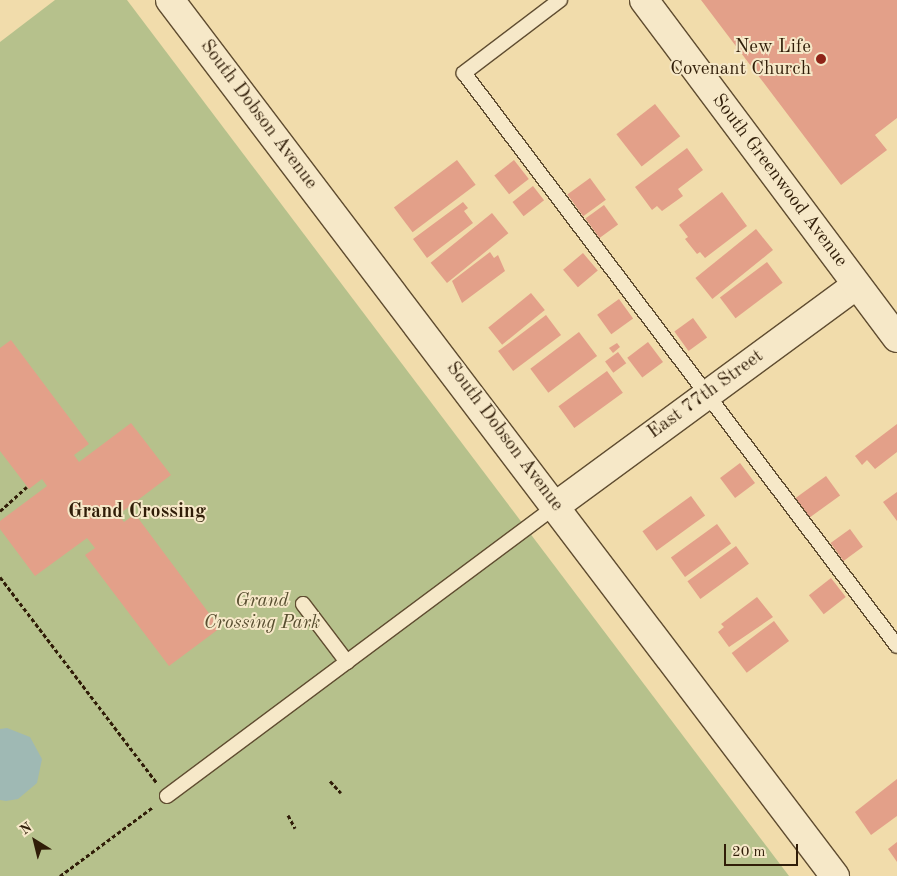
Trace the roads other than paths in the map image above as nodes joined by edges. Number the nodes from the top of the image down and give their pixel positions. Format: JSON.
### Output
{"nodes":[{"id":1,"x":170,"y":0,"type":"edge"},
{"id":2,"x":560,"y":0,"type":"edge"},
{"id":3,"x":644,"y":0,"type":"edge"},
{"id":4,"x":856,"y":285,"type":"junction"},
{"id":5,"x":897,"y":338,"type":"edge"},
{"id":6,"x":707,"y":394,"type":"junction"},
{"id":7,"x":557,"y":505,"type":"junction"},
{"id":8,"x":303,"y":604,"type":"dead end"},
{"id":9,"x":897,"y":646,"type":"edge"},
{"id":10,"x":347,"y":662,"type":"junction"},
{"id":11,"x":167,"y":796,"type":"road end"},
{"id":12,"x":835,"y":876,"type":"edge"}],
"edges":[{"from":1,"to":7,"type":"street","name":"South Dobson Avenue"},
{"from":2,"to":6,"type":"lane"},
{"from":3,"to":4,"type":"street","name":"South Greenwood Avenue"},
{"from":4,"to":5,"type":"street","name":"South Greenwood Avenue"},
{"from":4,"to":6,"type":"street","name":"East 77th Street"},
{"from":6,"to":7,"type":"street","name":"East 77th Street"},
{"from":6,"to":9,"type":"lane"},
{"from":7,"to":10,"type":"lane"},
{"from":7,"to":12,"type":"street","name":"South Dobson Avenue"},
{"from":8,"to":10,"type":"lane"},
{"from":10,"to":11,"type":"lane"}]}
